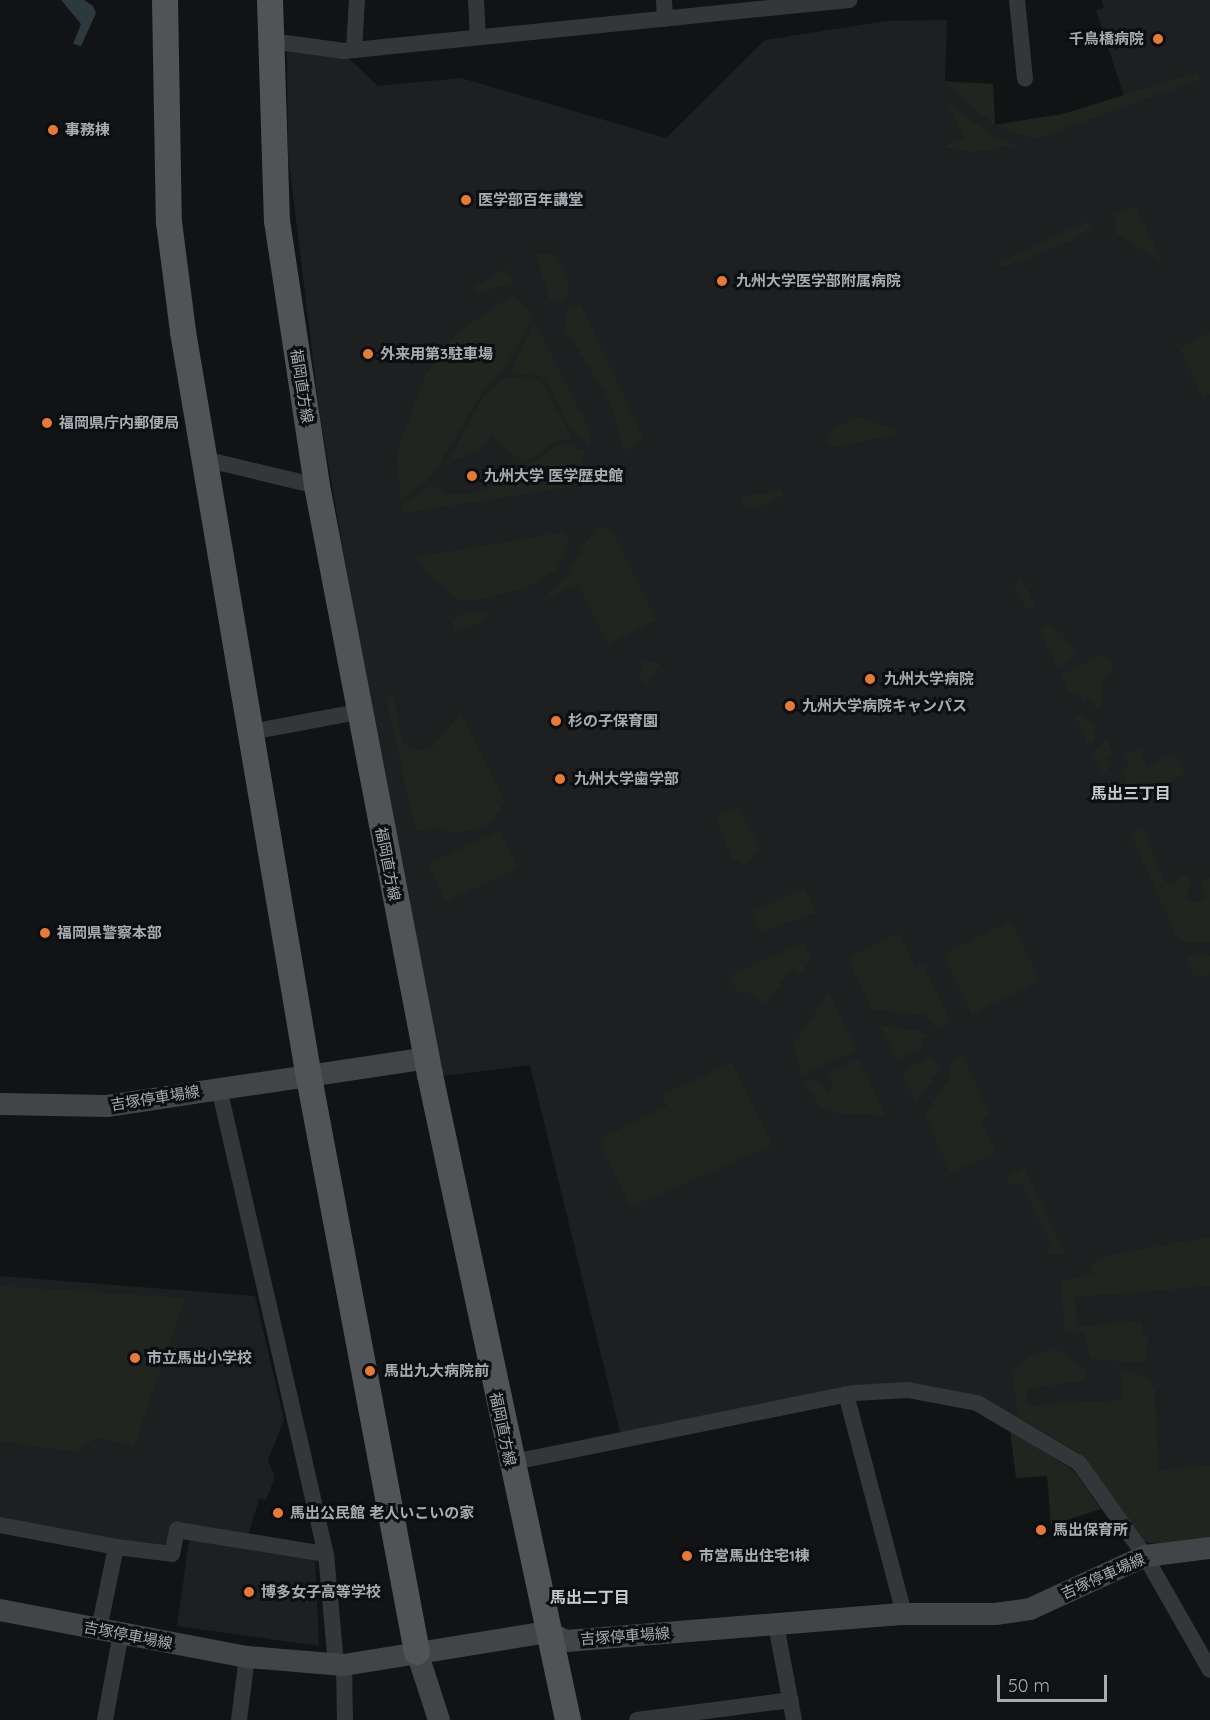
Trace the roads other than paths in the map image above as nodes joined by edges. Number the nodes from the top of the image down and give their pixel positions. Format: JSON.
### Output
{"nodes":[{"id":1,"x":165,"y":0,"type":"edge"},
{"id":2,"x":270,"y":0,"type":"edge"},
{"id":3,"x":357,"y":0,"type":"edge"},
{"id":4,"x":476,"y":0,"type":"edge"},
{"id":5,"x":664,"y":0,"type":"edge"},
{"id":6,"x":849,"y":0,"type":"edge"},
{"id":7,"x":1017,"y":0,"type":"edge"},
{"id":8,"x":665,"y":19,"type":"junction"},
{"id":9,"x":478,"y":37,"type":"junction"},
{"id":10,"x":271,"y":41,"type":"junction"},
{"id":11,"x":354,"y":50,"type":"junction"},
{"id":12,"x":1025,"y":80,"type":"dead end"},
{"id":13,"x":204,"y":459,"type":"junction"},
{"id":14,"x":317,"y":486,"type":"junction"},
{"id":15,"x":358,"y":712,"type":"junction"},
{"id":16,"x":251,"y":732,"type":"junction"},
{"id":17,"x":427,"y":1058,"type":"junction"},
{"id":18,"x":308,"y":1072,"type":"junction"},
{"id":19,"x":219,"y":1088,"type":"junction"},
{"id":20,"x":0,"y":1104,"type":"edge"},
{"id":21,"x":846,"y":1394,"type":"junction"},
{"id":22,"x":509,"y":1463,"type":"junction"},
{"id":23,"x":0,"y":1525,"type":"edge"},
{"id":24,"x":116,"y":1547,"type":"junction"},
{"id":25,"x":1210,"y":1548,"type":"edge"},
{"id":26,"x":326,"y":1554,"type":"junction"},
{"id":27,"x":1145,"y":1556,"type":"junction"},
{"id":28,"x":0,"y":1610,"type":"edge"},
{"id":29,"x":904,"y":1614,"type":"junction"},
{"id":30,"x":776,"y":1625,"type":"junction"},
{"id":31,"x":110,"y":1631,"type":"junction"},
{"id":32,"x":548,"y":1632,"type":"junction"},
{"id":33,"x":417,"y":1652,"type":"junction"},
{"id":34,"x":247,"y":1658,"type":"junction"},
{"id":35,"x":340,"y":1664,"type":"junction"},
{"id":36,"x":1210,"y":1670,"type":"edge"},
{"id":37,"x":791,"y":1700,"type":"junction"},
{"id":38,"x":105,"y":1720,"type":"edge"},
{"id":39,"x":239,"y":1720,"type":"edge"},
{"id":40,"x":345,"y":1720,"type":"edge"},
{"id":41,"x":439,"y":1720,"type":"edge"},
{"id":42,"x":568,"y":1720,"type":"edge"},
{"id":43,"x":637,"y":1720,"type":"edge"},
{"id":44,"x":794,"y":1720,"type":"edge"}],
"edges":[{"from":1,"to":13,"type":"main road"},
{"from":2,"to":10,"type":"main road","name":"福岡直方線"},
{"from":3,"to":11,"type":"street"},
{"from":4,"to":9,"type":"street"},
{"from":5,"to":8,"type":"street"},
{"from":6,"to":8,"type":"street"},
{"from":7,"to":12,"type":"street"},
{"from":8,"to":9,"type":"street"},
{"from":9,"to":11,"type":"street"},
{"from":10,"to":11,"type":"street"},
{"from":10,"to":14,"type":"main road","name":"福岡直方線"},
{"from":13,"to":14,"type":"street"},
{"from":13,"to":16,"type":"main road"},
{"from":14,"to":15,"type":"main road","name":"福岡直方線"},
{"from":15,"to":16,"type":"street"},
{"from":15,"to":17,"type":"main road","name":"福岡直方線"},
{"from":16,"to":18,"type":"main road"},
{"from":17,"to":18,"type":"main road","name":"吉塚停車場線"},
{"from":17,"to":22,"type":"main road","name":"福岡直方線"},
{"from":18,"to":19,"type":"main road","name":"吉塚停車場線"},
{"from":18,"to":33,"type":"main road"},
{"from":19,"to":20,"type":"main road","name":"吉塚停車場線"},
{"from":19,"to":26,"type":"street"},
{"from":21,"to":22,"type":"street"},
{"from":21,"to":27,"type":"street"},
{"from":21,"to":29,"type":"street"},
{"from":22,"to":32,"type":"main road","name":"福岡直方線"},
{"from":23,"to":24,"type":"street"},
{"from":24,"to":26,"type":"street"},
{"from":24,"to":31,"type":"street"},
{"from":25,"to":27,"type":"main road","name":"吉塚停車場線"},
{"from":26,"to":35,"type":"street"},
{"from":27,"to":29,"type":"main road","name":"吉塚停車場線"},
{"from":27,"to":36,"type":"street"},
{"from":28,"to":31,"type":"main road","name":"吉塚停車場線"},
{"from":29,"to":30,"type":"main road","name":"吉塚停車場線"},
{"from":30,"to":32,"type":"main road","name":"吉塚停車場線"},
{"from":30,"to":37,"type":"street"},
{"from":31,"to":34,"type":"main road","name":"吉塚停車場線"},
{"from":31,"to":38,"type":"street"},
{"from":32,"to":33,"type":"main road","name":"吉塚停車場線"},
{"from":32,"to":42,"type":"main road","name":"福岡直方線"},
{"from":33,"to":35,"type":"main road","name":"吉塚停車場線"},
{"from":33,"to":41,"type":"main road"},
{"from":34,"to":35,"type":"main road","name":"吉塚停車場線"},
{"from":34,"to":39,"type":"street"},
{"from":35,"to":40,"type":"street"},
{"from":37,"to":43,"type":"street"},
{"from":37,"to":44,"type":"street"}]}
